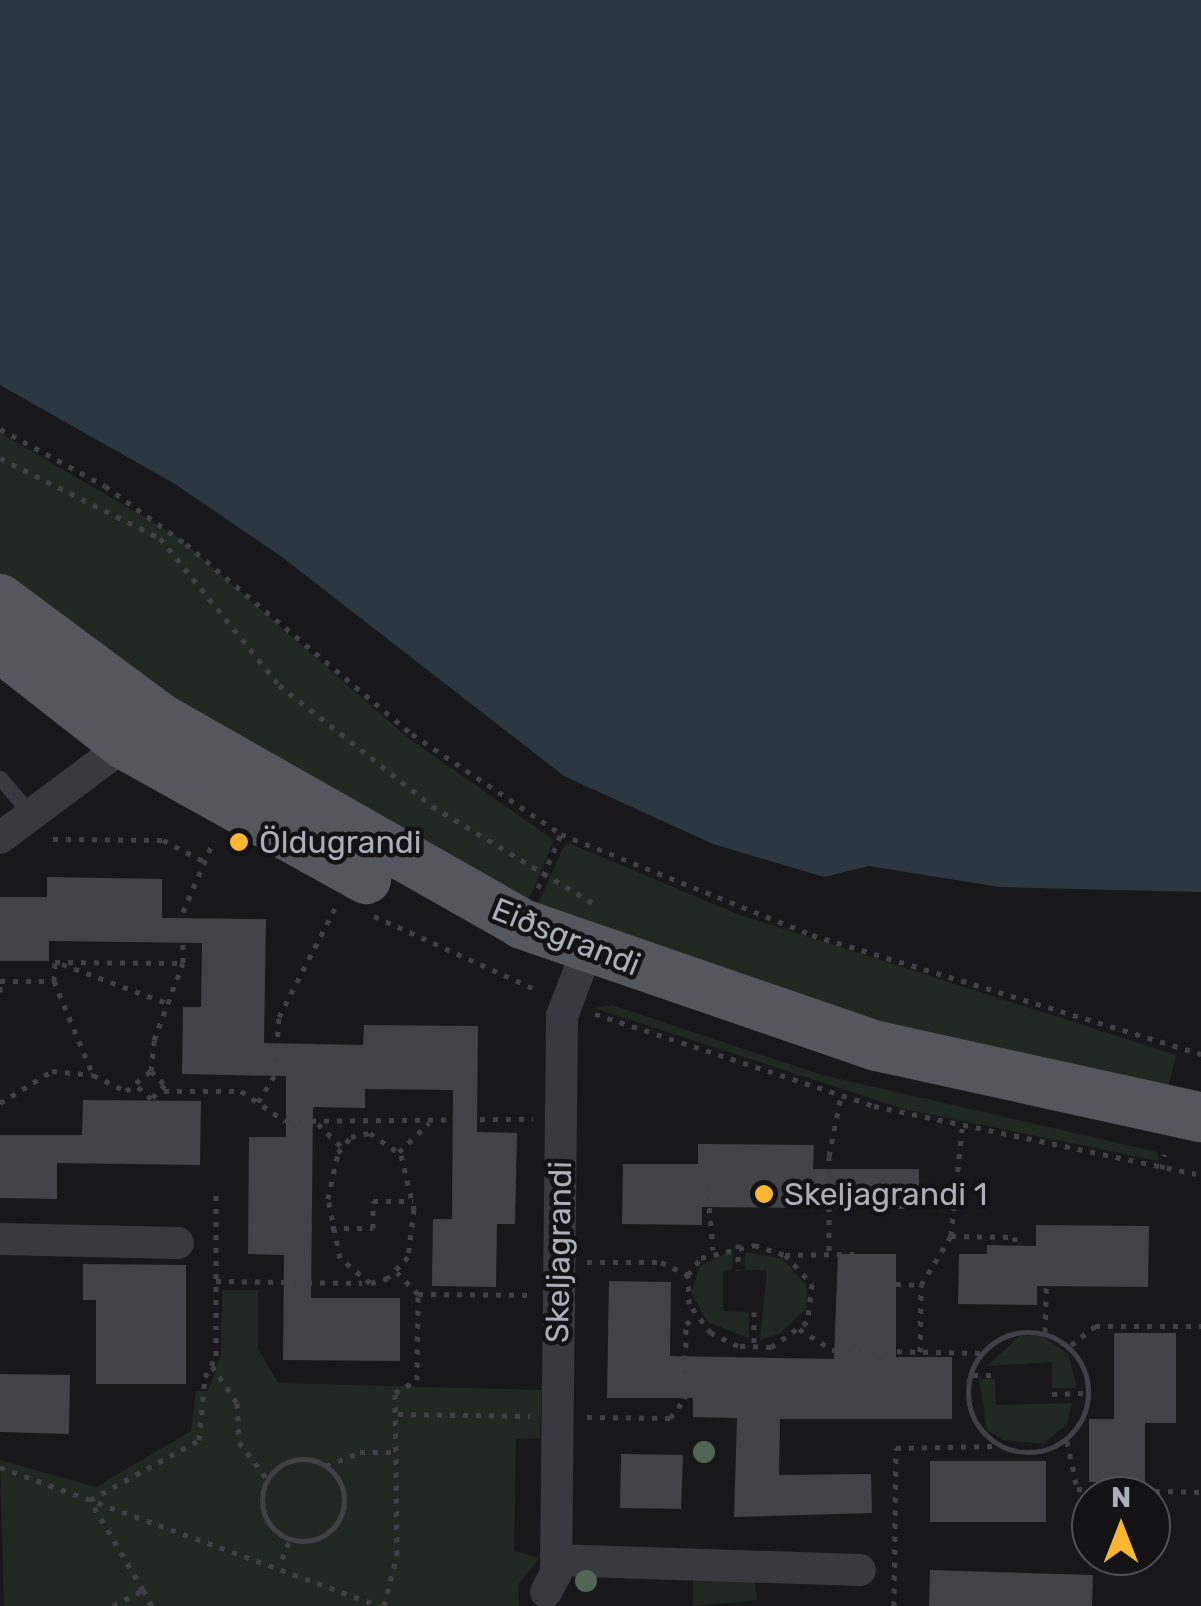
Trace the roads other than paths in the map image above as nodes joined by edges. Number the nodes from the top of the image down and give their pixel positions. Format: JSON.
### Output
{"nodes":[{"id":1,"x":0,"y":599,"type":"edge"},
{"id":2,"x":0,"y":647,"type":"edge"},
{"id":3,"x":154,"y":756,"type":"junction"},
{"id":4,"x":0,"y":778,"type":"edge"},
{"id":5,"x":39,"y":827,"type":"junction"},
{"id":6,"x":0,"y":838,"type":"edge"},
{"id":7,"x":589,"y":961,"type":"junction"},
{"id":8,"x":1201,"y":1117,"type":"edge"},
{"id":9,"x":1181,"y":1162,"type":"edge"},
{"id":10,"x":0,"y":1240,"type":"edge"},
{"id":11,"x":178,"y":1243,"type":"dead end"},
{"id":12,"x":860,"y":1570,"type":"dead end"}],
"edges":[{"from":1,"to":3,"type":"main road","name":"Eiðsgrandi"},
{"from":2,"to":3,"type":"main road","name":"Eiðsgrandi"},
{"from":3,"to":5,"type":"street"},
{"from":3,"to":7,"type":"main road","name":"Eiðsgrandi"},
{"from":3,"to":7,"type":"main road","name":"Eiðsgrandi"},
{"from":4,"to":5,"type":"lane"},
{"from":5,"to":6,"type":"street"},
{"from":7,"to":8,"type":"main road","name":"Eiðsgrandi"},
{"from":7,"to":9,"type":"main road","name":"Eiðsgrandi"},
{"from":7,"to":12,"type":"street","name":"Skeljagrandi"},
{"from":10,"to":11,"type":"street"}]}
